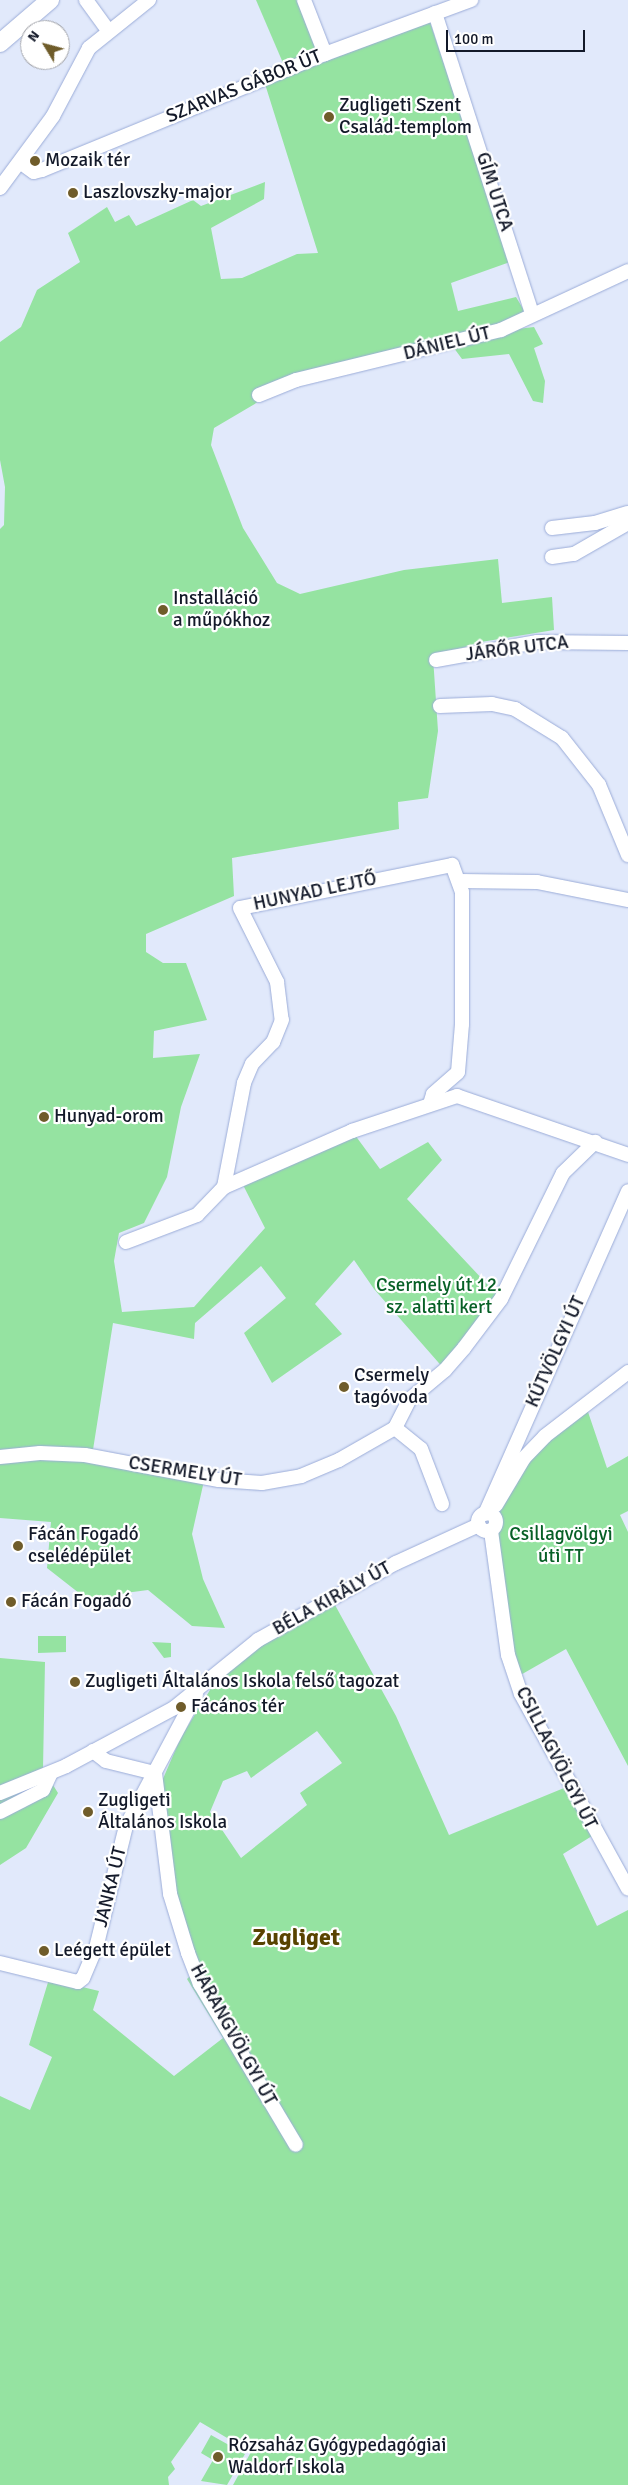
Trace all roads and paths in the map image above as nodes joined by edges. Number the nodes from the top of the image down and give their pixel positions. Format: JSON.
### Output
{"nodes":[{"id":1,"x":50,"y":0,"type":"edge"},
{"id":2,"x":86,"y":0,"type":"edge"},
{"id":3,"x":149,"y":0,"type":"edge"},
{"id":4,"x":304,"y":0,"type":"edge"},
{"id":5,"x":471,"y":0,"type":"edge"},
{"id":6,"x":435,"y":13,"type":"junction"},
{"id":7,"x":108,"y":30,"type":"junction"},
{"id":8,"x":0,"y":43,"type":"edge"},
{"id":9,"x":325,"y":54,"type":"junction"},
{"id":10,"x":20,"y":162,"type":"junction"},
{"id":11,"x":0,"y":188,"type":"edge"},
{"id":12,"x":628,"y":271,"type":"edge"},
{"id":13,"x":532,"y":314,"type":"junction"},
{"id":14,"x":259,"y":395,"type":"dead end"},
{"id":15,"x":628,"y":513,"type":"edge"},
{"id":16,"x":628,"y":523,"type":"edge"},
{"id":17,"x":552,"y":528,"type":"dead end"},
{"id":18,"x":552,"y":557,"type":"dead end"},
{"id":19,"x":628,"y":643,"type":"edge"},
{"id":20,"x":436,"y":660,"type":"dead end"},
{"id":21,"x":440,"y":706,"type":"dead end"},
{"id":22,"x":628,"y":855,"type":"edge"},
{"id":23,"x":460,"y":881,"type":"junction"},
{"id":24,"x":628,"y":900,"type":"edge"},
{"id":25,"x":430,"y":1104,"type":"junction"},
{"id":26,"x":595,"y":1142,"type":"junction"},
{"id":27,"x":628,"y":1155,"type":"edge"},
{"id":28,"x":224,"y":1187,"type":"junction"},
{"id":29,"x":628,"y":1191,"type":"edge"},
{"id":30,"x":126,"y":1242,"type":"dead end"},
{"id":31,"x":628,"y":1372,"type":"edge"},
{"id":32,"x":395,"y":1428,"type":"junction"},
{"id":33,"x":0,"y":1457,"type":"edge"},
{"id":34,"x":442,"y":1504,"type":"dead end"},
{"id":35,"x":486,"y":1521,"type":"junction"},
{"id":36,"x":198,"y":1692,"type":"junction"},
{"id":37,"x":93,"y":1751,"type":"junction"},
{"id":38,"x":51,"y":1773,"type":"junction"},
{"id":39,"x":154,"y":1774,"type":"junction"},
{"id":40,"x":0,"y":1793,"type":"edge"},
{"id":41,"x":0,"y":1812,"type":"edge"},
{"id":42,"x":628,"y":1889,"type":"edge"},
{"id":43,"x":0,"y":1963,"type":"edge"},
{"id":44,"x":296,"y":2145,"type":"dead end"}],
"edges":[{"from":1,"to":8,"type":"main road"},
{"from":2,"to":7,"type":"street"},
{"from":3,"to":7,"type":"street"},
{"from":4,"to":9,"type":"street"},
{"from":5,"to":6,"type":"street","name":"SZARVAS GÁBOR ÚT"},
{"from":6,"to":9,"type":"street","name":"SZARVAS GÁBOR ÚT"},
{"from":6,"to":13,"type":"street","name":"GÍM UTCA"},
{"from":7,"to":10,"type":"street"},
{"from":9,"to":10,"type":"street","name":"SZARVAS GÁBOR ÚT"},
{"from":10,"to":11,"type":"street"},
{"from":12,"to":13,"type":"street","name":"DÁNIEL ÚT"},
{"from":13,"to":14,"type":"street","name":"DÁNIEL ÚT"},
{"from":15,"to":17,"type":"street"},
{"from":16,"to":18,"type":"street"},
{"from":19,"to":20,"type":"street","name":"JÁRŐR UTCA"},
{"from":21,"to":22,"type":"street"},
{"from":23,"to":24,"type":"street"},
{"from":23,"to":25,"type":"street"},
{"from":23,"to":28,"type":"street","name":"HUNYAD LEJTŐ"},
{"from":25,"to":26,"type":"street"},
{"from":25,"to":28,"type":"street"},
{"from":26,"to":27,"type":"street"},
{"from":26,"to":32,"type":"street"},
{"from":28,"to":30,"type":"street"},
{"from":29,"to":35,"type":"street","name":"KÚTVÖLGYI ÚT"},
{"from":31,"to":35,"type":"street"},
{"from":32,"to":33,"type":"street","name":"CSERMELY ÚT"},
{"from":32,"to":34,"type":"street"},
{"from":35,"to":36,"type":"street","name":"BÉLA KIRÁLY ÚT"},
{"from":35,"to":42,"type":"street","name":"CSILLAGVÖLGYI ÚT"},
{"from":36,"to":37,"type":"street"},
{"from":36,"to":39,"type":"street"},
{"from":37,"to":38,"type":"street"},
{"from":37,"to":39,"type":"street"},
{"from":38,"to":40,"type":"street"},
{"from":38,"to":41,"type":"street"},
{"from":39,"to":43,"type":"street","name":"JANKA ÚT"},
{"from":39,"to":44,"type":"street","name":"HARANGVÖLGYI ÚT"}]}
